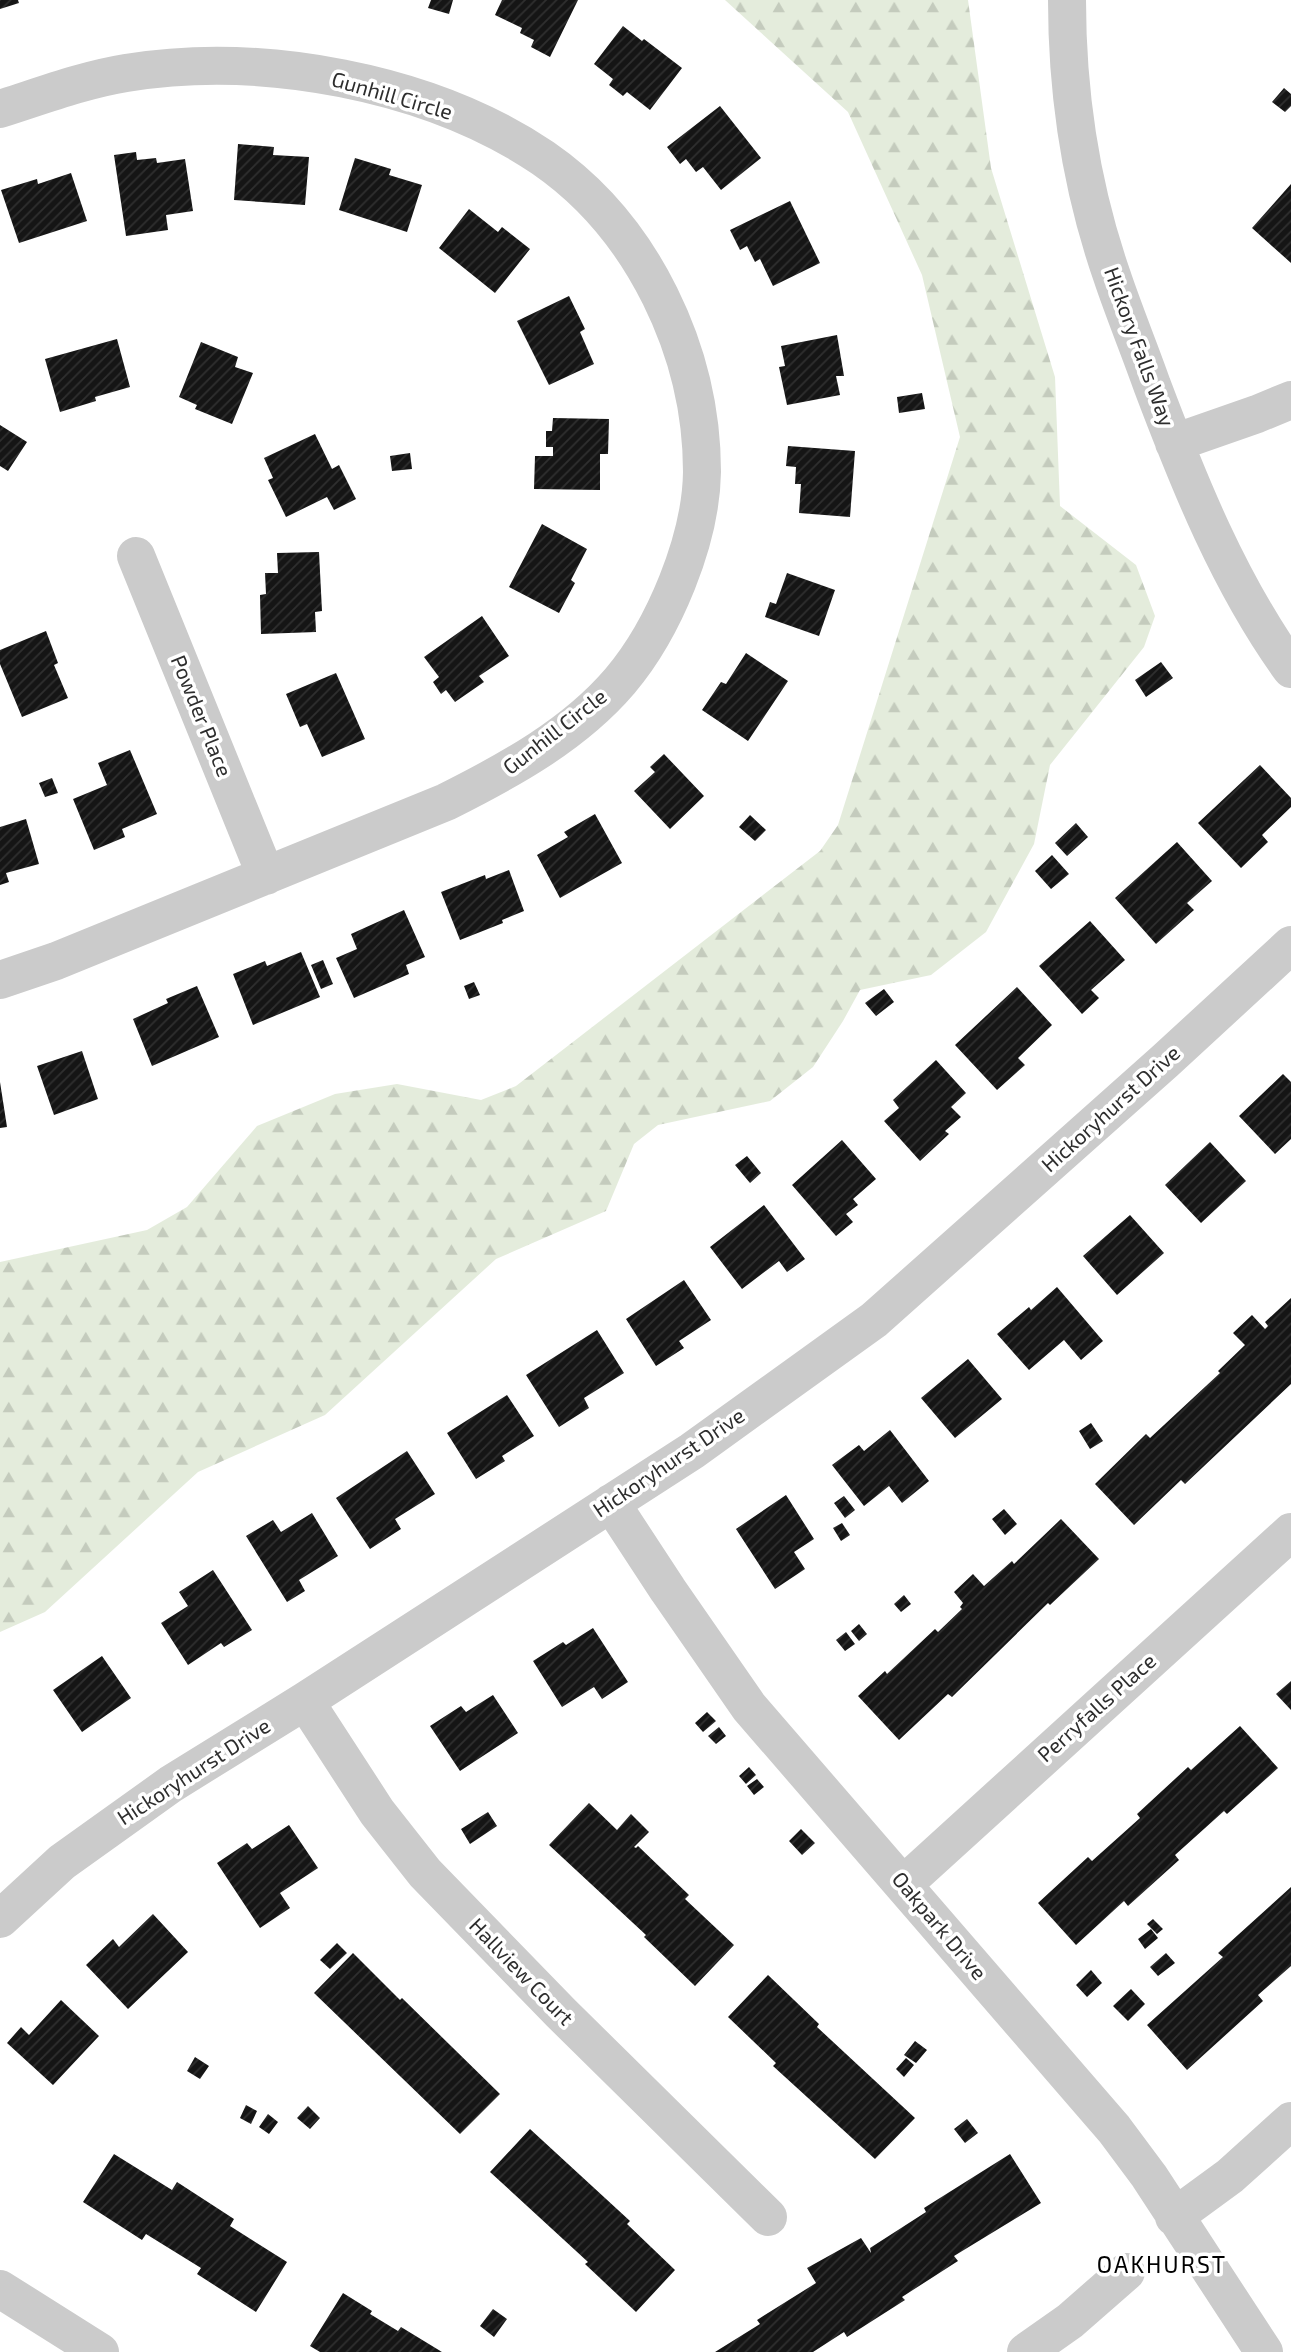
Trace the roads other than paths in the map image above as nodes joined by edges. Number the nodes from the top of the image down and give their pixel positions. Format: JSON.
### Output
{"nodes":[{"id":1,"x":1067,"y":0,"type":"edge"},
{"id":2,"x":0,"y":109,"type":"edge"},
{"id":3,"x":1291,"y":400,"type":"edge"},
{"id":4,"x":1174,"y":443,"type":"junction"},
{"id":5,"x":136,"y":556,"type":"dead end"},
{"id":6,"x":1291,"y":669,"type":"edge"},
{"id":7,"x":266,"y":876,"type":"junction"},
{"id":8,"x":1291,"y":945,"type":"edge"},
{"id":9,"x":0,"y":980,"type":"edge"},
{"id":10,"x":611,"y":1503,"type":"junction"},
{"id":11,"x":1291,"y":1532,"type":"edge"},
{"id":12,"x":305,"y":1701,"type":"junction"},
{"id":13,"x":904,"y":1884,"type":"junction"},
{"id":14,"x":0,"y":1919,"type":"edge"},
{"id":15,"x":1291,"y":2121,"type":"edge"},
{"id":16,"x":768,"y":2217,"type":"dead end"},
{"id":17,"x":1174,"y":2217,"type":"junction"},
{"id":18,"x":1126,"y":2272,"type":"dead end"},
{"id":19,"x":0,"y":2289,"type":"edge"},
{"id":20,"x":100,"y":2352,"type":"edge"},
{"id":21,"x":1026,"y":2352,"type":"edge"},
{"id":22,"x":1264,"y":2352,"type":"edge"}],
"edges":[{"from":1,"to":4,"type":"street","name":"Hickory Falls Way"},
{"from":2,"to":7,"type":"street","name":"Gunhill Circle"},
{"from":3,"to":4,"type":"street"},
{"from":4,"to":6,"type":"street","name":"Hickory Falls Way"},
{"from":5,"to":7,"type":"street","name":"Powder Place"},
{"from":7,"to":9,"type":"street","name":"Gunhill Circle"},
{"from":8,"to":10,"type":"street","name":"Hickoryhurst Drive"},
{"from":10,"to":12,"type":"street","name":"Hickoryhurst Drive"},
{"from":10,"to":13,"type":"street","name":"Oakpark Drive"},
{"from":11,"to":13,"type":"street","name":"Perryfalls Place"},
{"from":12,"to":14,"type":"street","name":"Hickoryhurst Drive"},
{"from":12,"to":16,"type":"street","name":"Hallview Court"},
{"from":13,"to":17,"type":"street","name":"Oakpark Drive"},
{"from":15,"to":17,"type":"street"},
{"from":17,"to":22,"type":"street","name":"Oakpark Drive"},
{"from":18,"to":21,"type":"street"},
{"from":19,"to":20,"type":"street"}]}
